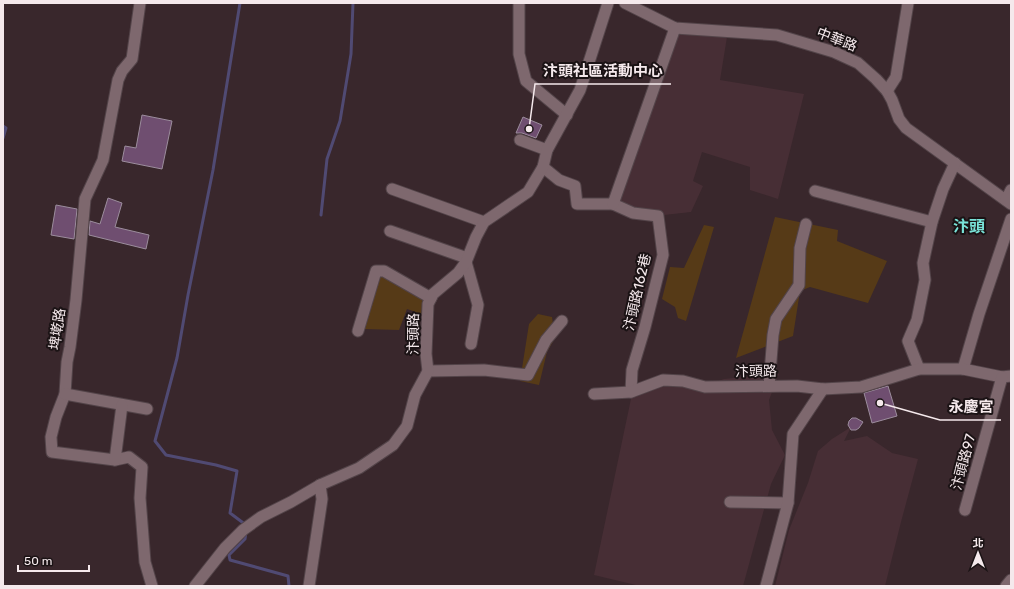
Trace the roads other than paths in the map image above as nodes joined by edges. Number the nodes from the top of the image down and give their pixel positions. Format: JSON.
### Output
{"nodes":[{"id":1,"x":140,"y":3,"type":"edge"},
{"id":2,"x":519,"y":3,"type":"edge"},
{"id":3,"x":608,"y":3,"type":"edge"},
{"id":4,"x":625,"y":3,"type":"edge"},
{"id":5,"x":908,"y":3,"type":"edge"},
{"id":6,"x":675,"y":28,"type":"junction"},
{"id":7,"x":887,"y":91,"type":"junction"},
{"id":8,"x":567,"y":115,"type":"junction"},
{"id":9,"x":520,"y":140,"type":"dead end"},
{"id":10,"x":547,"y":150,"type":"junction"},
{"id":11,"x":954,"y":163,"type":"junction"},
{"id":12,"x":543,"y":167,"type":"junction"},
{"id":13,"x":392,"y":189,"type":"dead end"},
{"id":14,"x":1011,"y":190,"type":"edge"},
{"id":15,"x":815,"y":191,"type":"dead end"},
{"id":16,"x":1008,"y":202,"type":"edge"},
{"id":17,"x":613,"y":204,"type":"junction"},
{"id":18,"x":1011,"y":219,"type":"edge"},
{"id":19,"x":484,"y":222,"type":"junction"},
{"id":20,"x":932,"y":222,"type":"junction"},
{"id":21,"x":806,"y":224,"type":"dead end"},
{"id":22,"x":390,"y":231,"type":"dead end"},
{"id":23,"x":467,"y":260,"type":"junction"},
{"id":24,"x":431,"y":298,"type":"junction"},
{"id":25,"x":562,"y":320,"type":"dead end"},
{"id":26,"x":358,"y":331,"type":"dead end"},
{"id":27,"x":471,"y":344,"type":"dead end"},
{"id":28,"x":919,"y":369,"type":"junction"},
{"id":29,"x":963,"y":369,"type":"junction"},
{"id":30,"x":428,"y":371,"type":"junction"},
{"id":31,"x":1006,"y":376,"type":"edge"},
{"id":32,"x":769,"y":386,"type":"junction"},
{"id":33,"x":823,"y":389,"type":"junction"},
{"id":34,"x":631,"y":392,"type":"junction"},
{"id":35,"x":65,"y":394,"type":"junction"},
{"id":36,"x":594,"y":394,"type":"dead end"},
{"id":37,"x":122,"y":405,"type":"junction"},
{"id":38,"x":147,"y":409,"type":"dead end"},
{"id":39,"x":115,"y":460,"type":"junction"},
{"id":40,"x":320,"y":485,"type":"junction"},
{"id":41,"x":730,"y":502,"type":"dead end"},
{"id":42,"x":788,"y":503,"type":"junction"},
{"id":43,"x":965,"y":510,"type":"dead end"},
{"id":44,"x":1011,"y":580,"type":"edge"},
{"id":45,"x":152,"y":586,"type":"edge"},
{"id":46,"x":195,"y":586,"type":"edge"},
{"id":47,"x":309,"y":586,"type":"edge"},
{"id":48,"x":766,"y":586,"type":"edge"},
{"id":49,"x":1006,"y":586,"type":"edge"}],
"edges":[{"from":1,"to":35,"type":"street","name":"埤墘路"},
{"from":2,"to":8,"type":"street"},
{"from":3,"to":8,"type":"street"},
{"from":4,"to":6,"type":"street","name":"中華路"},
{"from":5,"to":7,"type":"street"},
{"from":6,"to":7,"type":"street","name":"中華路"},
{"from":6,"to":17,"type":"street"},
{"from":7,"to":11,"type":"street","name":"中華路"},
{"from":8,"to":10,"type":"street"},
{"from":9,"to":10,"type":"street"},
{"from":10,"to":12,"type":"street"},
{"from":11,"to":16,"type":"street","name":"中華路"},
{"from":11,"to":20,"type":"street"},
{"from":12,"to":17,"type":"street","name":"汴頭路162巷"},
{"from":12,"to":19,"type":"street"},
{"from":13,"to":19,"type":"street"},
{"from":14,"to":16,"type":"street"},
{"from":15,"to":20,"type":"street"},
{"from":17,"to":34,"type":"street","name":"汴頭路162巷"},
{"from":18,"to":29,"type":"street"},
{"from":19,"to":23,"type":"street","name":"汴頭路"},
{"from":20,"to":28,"type":"street"},
{"from":21,"to":32,"type":"street"},
{"from":22,"to":23,"type":"street"},
{"from":23,"to":24,"type":"street","name":"汴頭路"},
{"from":23,"to":27,"type":"street"},
{"from":24,"to":26,"type":"street"},
{"from":24,"to":30,"type":"street","name":"汴頭路"},
{"from":25,"to":30,"type":"street"},
{"from":28,"to":29,"type":"street","name":"汴頭路"},
{"from":28,"to":33,"type":"street","name":"汴頭路"},
{"from":29,"to":31,"type":"street","name":"汴頭路"},
{"from":30,"to":40,"type":"street","name":"汴頭路"},
{"from":31,"to":43,"type":"street","name":"汴頭路97"},
{"from":32,"to":33,"type":"street","name":"汴頭路"},
{"from":32,"to":34,"type":"street","name":"汴頭路"},
{"from":33,"to":42,"type":"street"},
{"from":34,"to":36,"type":"street","name":"汴頭路"},
{"from":35,"to":37,"type":"street"},
{"from":35,"to":39,"type":"street","name":"埤墘路"},
{"from":37,"to":38,"type":"street"},
{"from":37,"to":39,"type":"street"},
{"from":39,"to":45,"type":"street","name":"埤墘路"},
{"from":40,"to":46,"type":"street","name":"汴頭路"},
{"from":40,"to":47,"type":"street"},
{"from":41,"to":42,"type":"street"},
{"from":42,"to":48,"type":"street"},
{"from":44,"to":49,"type":"street"}]}
